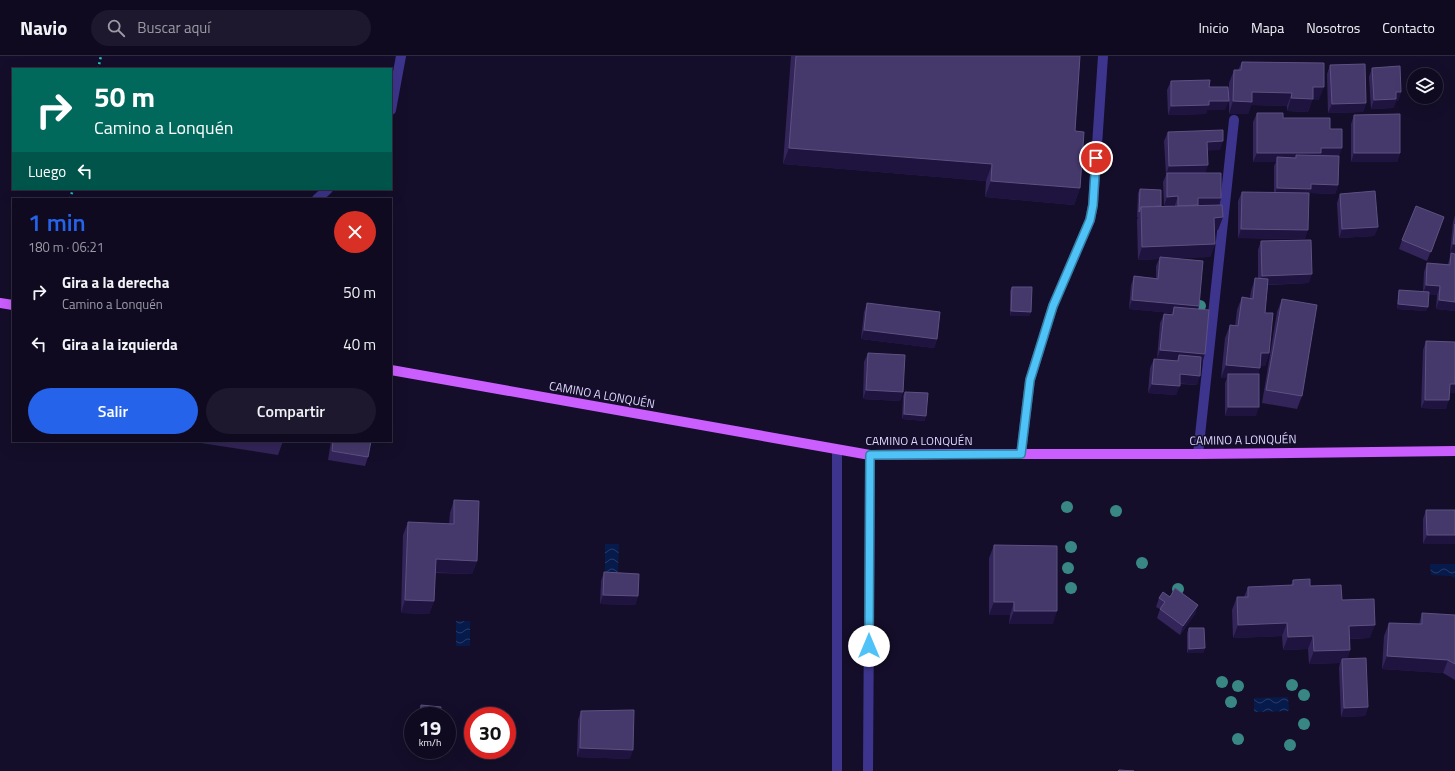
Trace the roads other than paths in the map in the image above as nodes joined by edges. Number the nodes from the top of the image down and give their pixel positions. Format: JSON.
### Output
{"nodes":[{"id":1,"x":401,"y":56,"type":"edge"},
{"id":2,"x":1103,"y":56,"type":"edge"},
{"id":3,"x":392,"y":105,"type":"edge"},
{"id":4,"x":1234,"y":120,"type":"dead end"},
{"id":5,"x":327,"y":190,"type":"edge"},
{"id":6,"x":319,"y":198,"type":"edge"},
{"id":7,"x":0,"y":303,"type":"edge"},
{"id":8,"x":12,"y":305,"type":"edge"},
{"id":9,"x":392,"y":370,"type":"edge"},
{"id":10,"x":838,"y":450,"type":"junction"},
{"id":11,"x":1455,"y":451,"type":"edge"},
{"id":12,"x":1021,"y":454,"type":"junction"},
{"id":13,"x":1198,"y":454,"type":"junction"},
{"id":14,"x":870,"y":455,"type":"junction"},
{"id":15,"x":837,"y":771,"type":"edge"},
{"id":16,"x":868,"y":771,"type":"edge"}],
"edges":[{"from":1,"to":3,"type":"street"},
{"from":2,"to":12,"type":"street"},
{"from":4,"to":13,"type":"street"},
{"from":5,"to":6,"type":"street"},
{"from":7,"to":8,"type":"main road"},
{"from":9,"to":10,"type":"main road","name":"CAMINO A LONQUÉN"},
{"from":10,"to":14,"type":"main road","name":"CAMINO A LONQUÉN"},
{"from":10,"to":15,"type":"street"},
{"from":11,"to":13,"type":"main road","name":"CAMINO A LONQUÉN"},
{"from":12,"to":13,"type":"main road","name":"CAMINO A LONQUÉN"},
{"from":12,"to":14,"type":"main road","name":"CAMINO A LONQUÉN"},
{"from":14,"to":16,"type":"street"}]}
